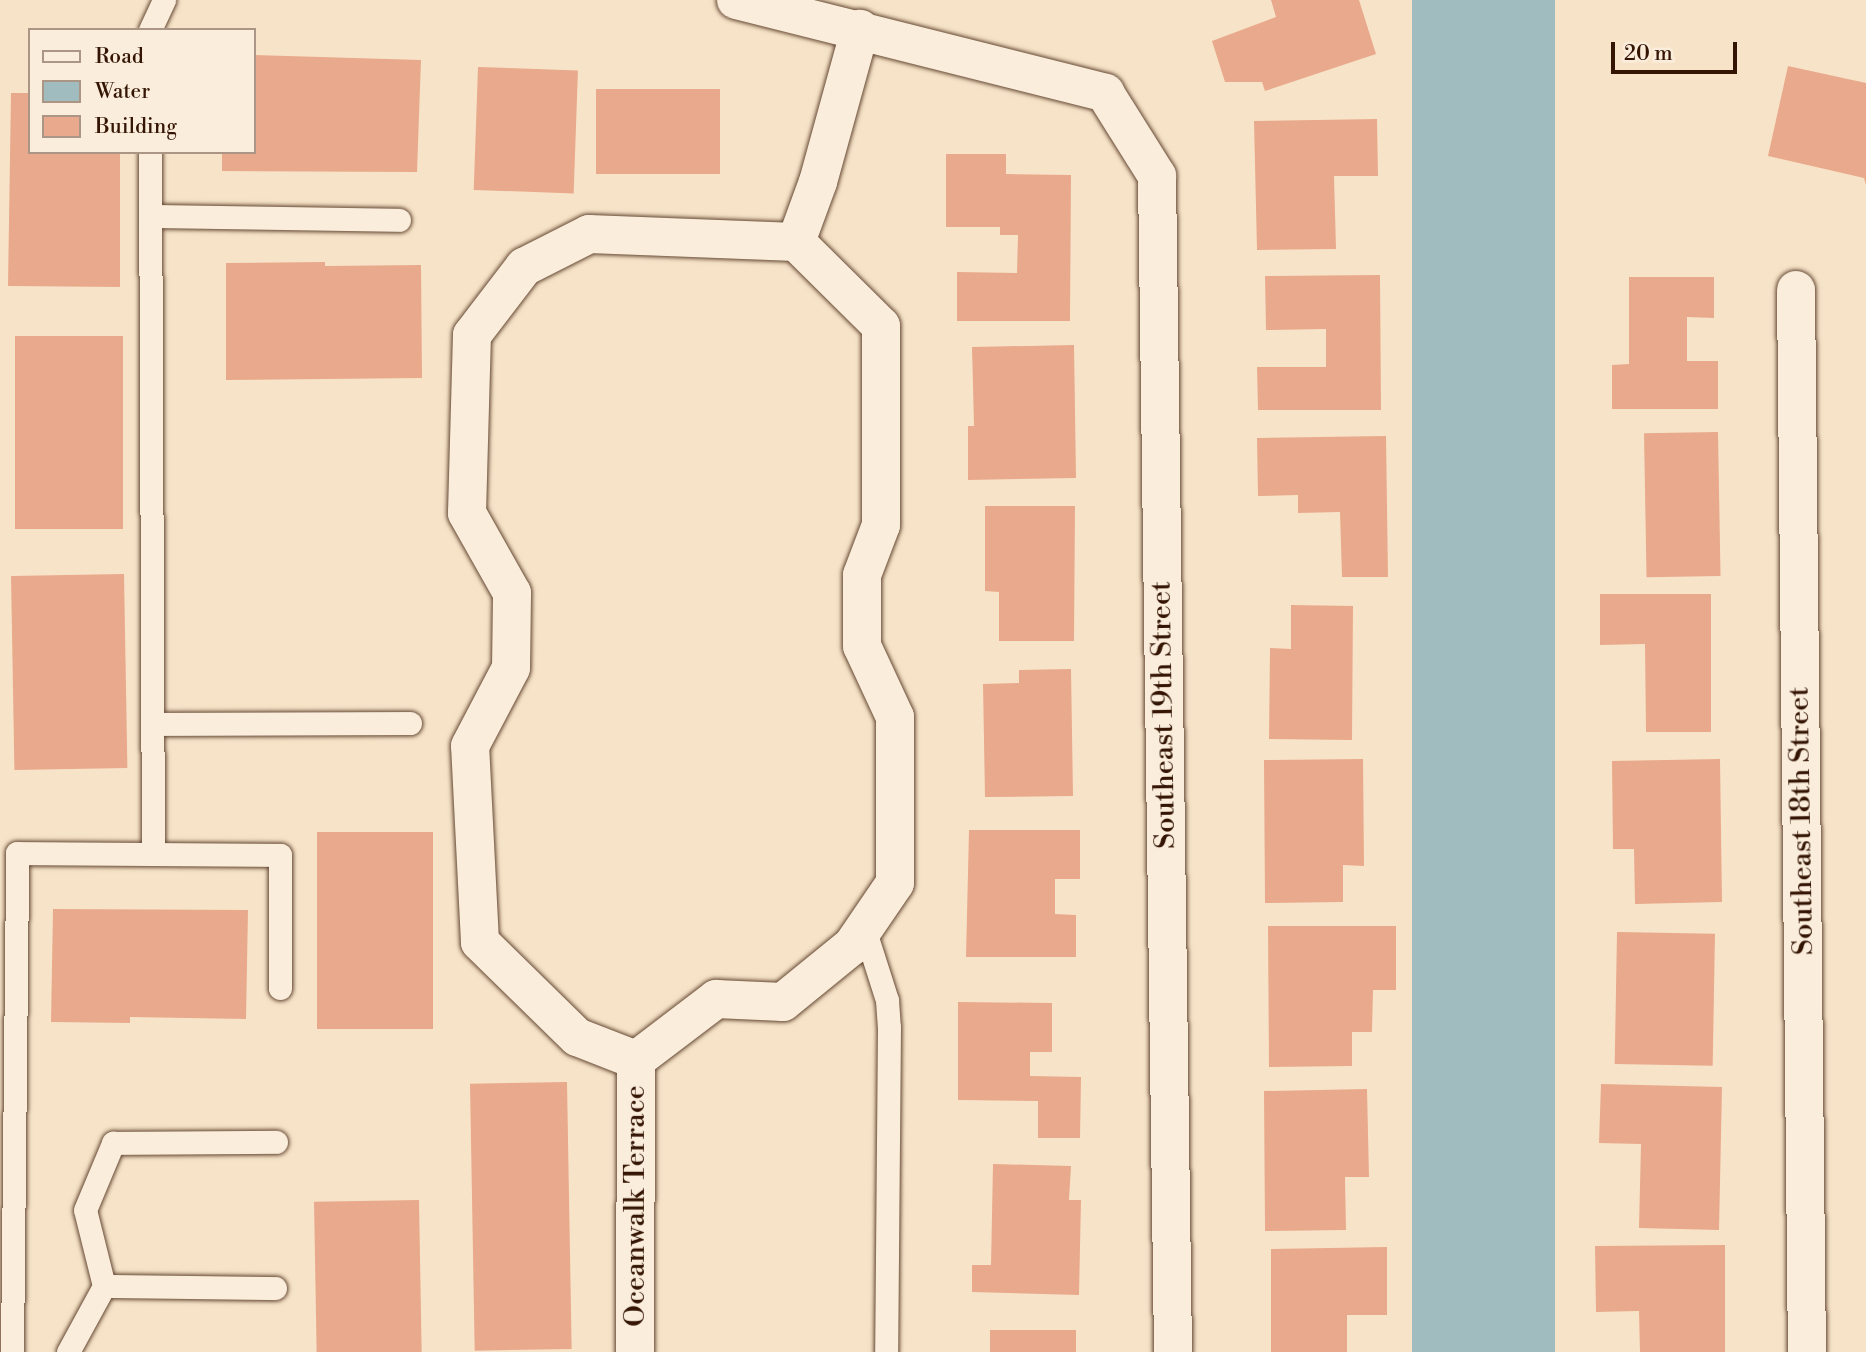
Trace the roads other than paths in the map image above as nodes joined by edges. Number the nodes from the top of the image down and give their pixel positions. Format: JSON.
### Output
{"nodes":[{"id":1,"x":164,"y":0,"type":"edge"},
{"id":2,"x":736,"y":0,"type":"edge"},
{"id":3,"x":150,"y":28,"type":"edge"},
{"id":4,"x":860,"y":29,"type":"junction"},
{"id":5,"x":150,"y":154,"type":"edge"},
{"id":6,"x":150,"y":216,"type":"junction"},
{"id":7,"x":399,"y":220,"type":"dead end"},
{"id":8,"x":796,"y":242,"type":"junction"},
{"id":9,"x":1796,"y":290,"type":"dead end"},
{"id":10,"x":410,"y":723,"type":"dead end"},
{"id":11,"x":152,"y":724,"type":"junction"},
{"id":12,"x":153,"y":854,"type":"junction"},
{"id":13,"x":864,"y":928,"type":"junction"},
{"id":14,"x":280,"y":988,"type":"dead end"},
{"id":15,"x":636,"y":1059,"type":"junction"},
{"id":16,"x":276,"y":1142,"type":"dead end"},
{"id":17,"x":104,"y":1286,"type":"junction"},
{"id":18,"x":275,"y":1288,"type":"dead end"},
{"id":19,"x":12,"y":1352,"type":"edge"},
{"id":20,"x":68,"y":1352,"type":"edge"},
{"id":21,"x":635,"y":1352,"type":"edge"},
{"id":22,"x":886,"y":1352,"type":"edge"},
{"id":23,"x":1173,"y":1352,"type":"edge"},
{"id":24,"x":1807,"y":1352,"type":"edge"}],
"edges":[{"from":1,"to":3,"type":"lane"},
{"from":2,"to":4,"type":"street"},
{"from":4,"to":8,"type":"street"},
{"from":4,"to":23,"type":"street","name":"Southeast 19th Street"},
{"from":5,"to":6,"type":"lane"},
{"from":6,"to":7,"type":"lane"},
{"from":6,"to":11,"type":"lane"},
{"from":8,"to":13,"type":"street"},
{"from":8,"to":15,"type":"street"},
{"from":9,"to":24,"type":"street","name":"Southeast 18th Street"},
{"from":10,"to":11,"type":"lane"},
{"from":11,"to":12,"type":"lane"},
{"from":12,"to":14,"type":"lane"},
{"from":12,"to":19,"type":"lane"},
{"from":13,"to":15,"type":"street"},
{"from":13,"to":22,"type":"lane"},
{"from":15,"to":21,"type":"street","name":"Oceanwalk Terrace"},
{"from":16,"to":17,"type":"lane"},
{"from":17,"to":18,"type":"lane"},
{"from":17,"to":20,"type":"lane"}]}
